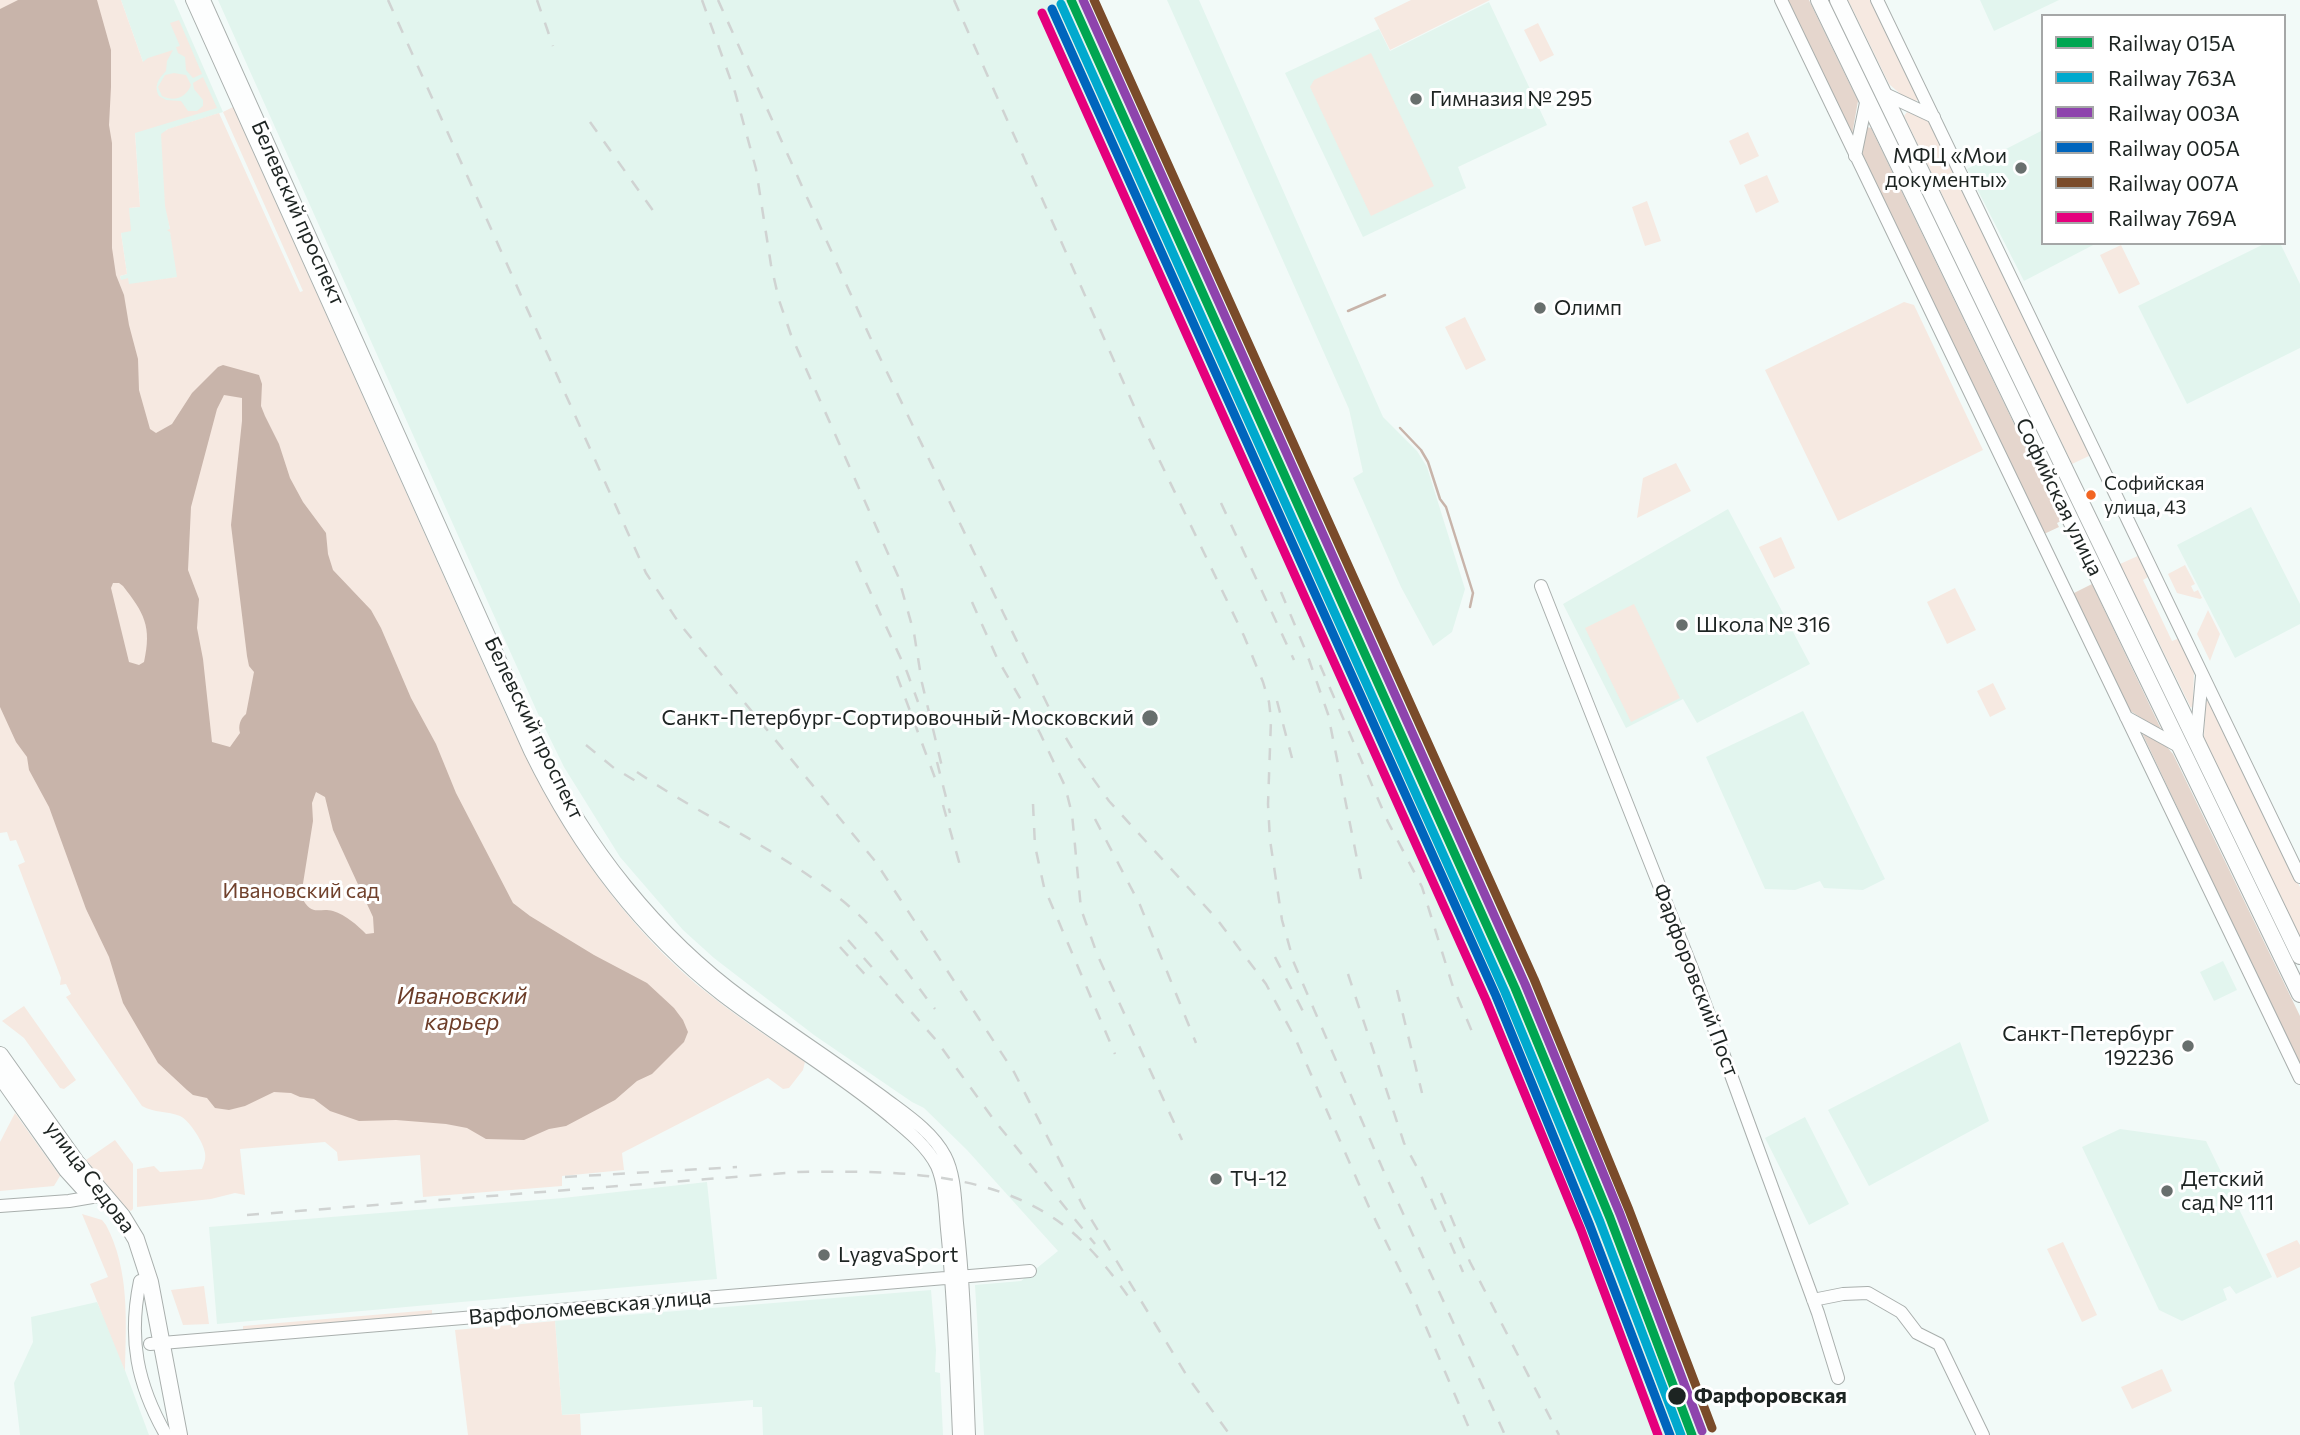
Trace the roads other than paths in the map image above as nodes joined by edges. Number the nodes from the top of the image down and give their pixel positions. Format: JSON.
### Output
{"nodes":[{"id":1,"x":192,"y":0,"type":"edge"},
{"id":2,"x":204,"y":0,"type":"edge"},
{"id":3,"x":1781,"y":0,"type":"edge"},
{"id":4,"x":1819,"y":0,"type":"edge"},
{"id":5,"x":1877,"y":0,"type":"edge"},
{"id":6,"x":1840,"y":4,"type":"edge"},
{"id":7,"x":1827,"y":16,"type":"junction"},
{"id":8,"x":1883,"y":93,"type":"junction"},
{"id":9,"x":1867,"y":97,"type":"junction"},
{"id":10,"x":1934,"y":117,"type":"junction"},
{"id":11,"x":1855,"y":156,"type":"junction"},
{"id":12,"x":1541,"y":586,"type":"dead end"},
{"id":13,"x":2203,"y":674,"type":"junction"},
{"id":14,"x":2126,"y":717,"type":"junction"},
{"id":15,"x":2196,"y":742,"type":"junction"},
{"id":16,"x":2180,"y":747,"type":"junction"},
{"id":17,"x":2226,"y":823,"type":"junction"},
{"id":18,"x":2300,"y":877,"type":"edge"},
{"id":19,"x":2300,"y":956,"type":"edge"},
{"id":20,"x":2300,"y":994,"type":"edge"},
{"id":21,"x":0,"y":1055,"type":"edge"},
{"id":22,"x":0,"y":1075,"type":"edge"},
{"id":23,"x":2300,"y":1078,"type":"edge"},
{"id":24,"x":99,"y":1196,"type":"junction"},
{"id":25,"x":0,"y":1206,"type":"edge"},
{"id":26,"x":1030,"y":1271,"type":"dead end"},
{"id":27,"x":957,"y":1276,"type":"junction"},
{"id":28,"x":140,"y":1281,"type":"junction"},
{"id":29,"x":1813,"y":1300,"type":"junction"},
{"id":30,"x":156,"y":1344,"type":"junction"},
{"id":31,"x":1838,"y":1378,"type":"dead end"},
{"id":32,"x":167,"y":1435,"type":"edge"},
{"id":33,"x":178,"y":1435,"type":"edge"},
{"id":34,"x":959,"y":1435,"type":"edge"},
{"id":35,"x":969,"y":1435,"type":"edge"},
{"id":36,"x":1983,"y":1435,"type":"edge"}],
"edges":[{"from":1,"to":27,"type":"street","name":"Белевский проспект"},
{"from":2,"to":27,"type":"street","name":"Белевский проспект"},
{"from":3,"to":11,"type":"street"},
{"from":4,"to":7,"type":"main road","name":"Софийская улица"},
{"from":5,"to":10,"type":"street"},
{"from":6,"to":7,"type":"main road"},
{"from":6,"to":8,"type":"main road","name":"Софийская улица"},
{"from":7,"to":9,"type":"main road","name":"Софийская улица"},
{"from":8,"to":10,"type":"street"},
{"from":8,"to":15,"type":"main road","name":"Софийская улица"},
{"from":9,"to":11,"type":"street"},
{"from":9,"to":16,"type":"main road","name":"Софийская улица"},
{"from":10,"to":13,"type":"street"},
{"from":11,"to":14,"type":"street"},
{"from":12,"to":29,"type":"street","name":"Фарфоровский Пост"},
{"from":13,"to":15,"type":"street"},
{"from":13,"to":18,"type":"street"},
{"from":14,"to":16,"type":"street"},
{"from":14,"to":23,"type":"street"},
{"from":15,"to":17,"type":"main road","name":"Софийская улица"},
{"from":16,"to":17,"type":"main road","name":"Софийская улица"},
{"from":17,"to":19,"type":"main road","name":"Софийская улица"},
{"from":17,"to":20,"type":"main road","name":"Софийская улица"},
{"from":21,"to":24,"type":"main road","name":"улица Седова"},
{"from":22,"to":24,"type":"main road","name":"улица Седова"},
{"from":24,"to":25,"type":"street"},
{"from":24,"to":28,"type":"main road","name":"улица Седова"},
{"from":24,"to":30,"type":"main road","name":"улица Седова"},
{"from":26,"to":27,"type":"street","name":"Варфоломеевская улица"},
{"from":27,"to":30,"type":"street","name":"Варфоломеевская улица"},
{"from":27,"to":34,"type":"street","name":"Белевский проспект"},
{"from":27,"to":35,"type":"street","name":"Белевский проспект"},
{"from":28,"to":30,"type":"main road","name":"улица Седова"},
{"from":28,"to":32,"type":"street"},
{"from":29,"to":31,"type":"street","name":"Фарфоровский Пост"},
{"from":29,"to":36,"type":"street"},
{"from":30,"to":32,"type":"main road","name":"улица Седова"},
{"from":30,"to":33,"type":"main road","name":"улица Седова"}]}
